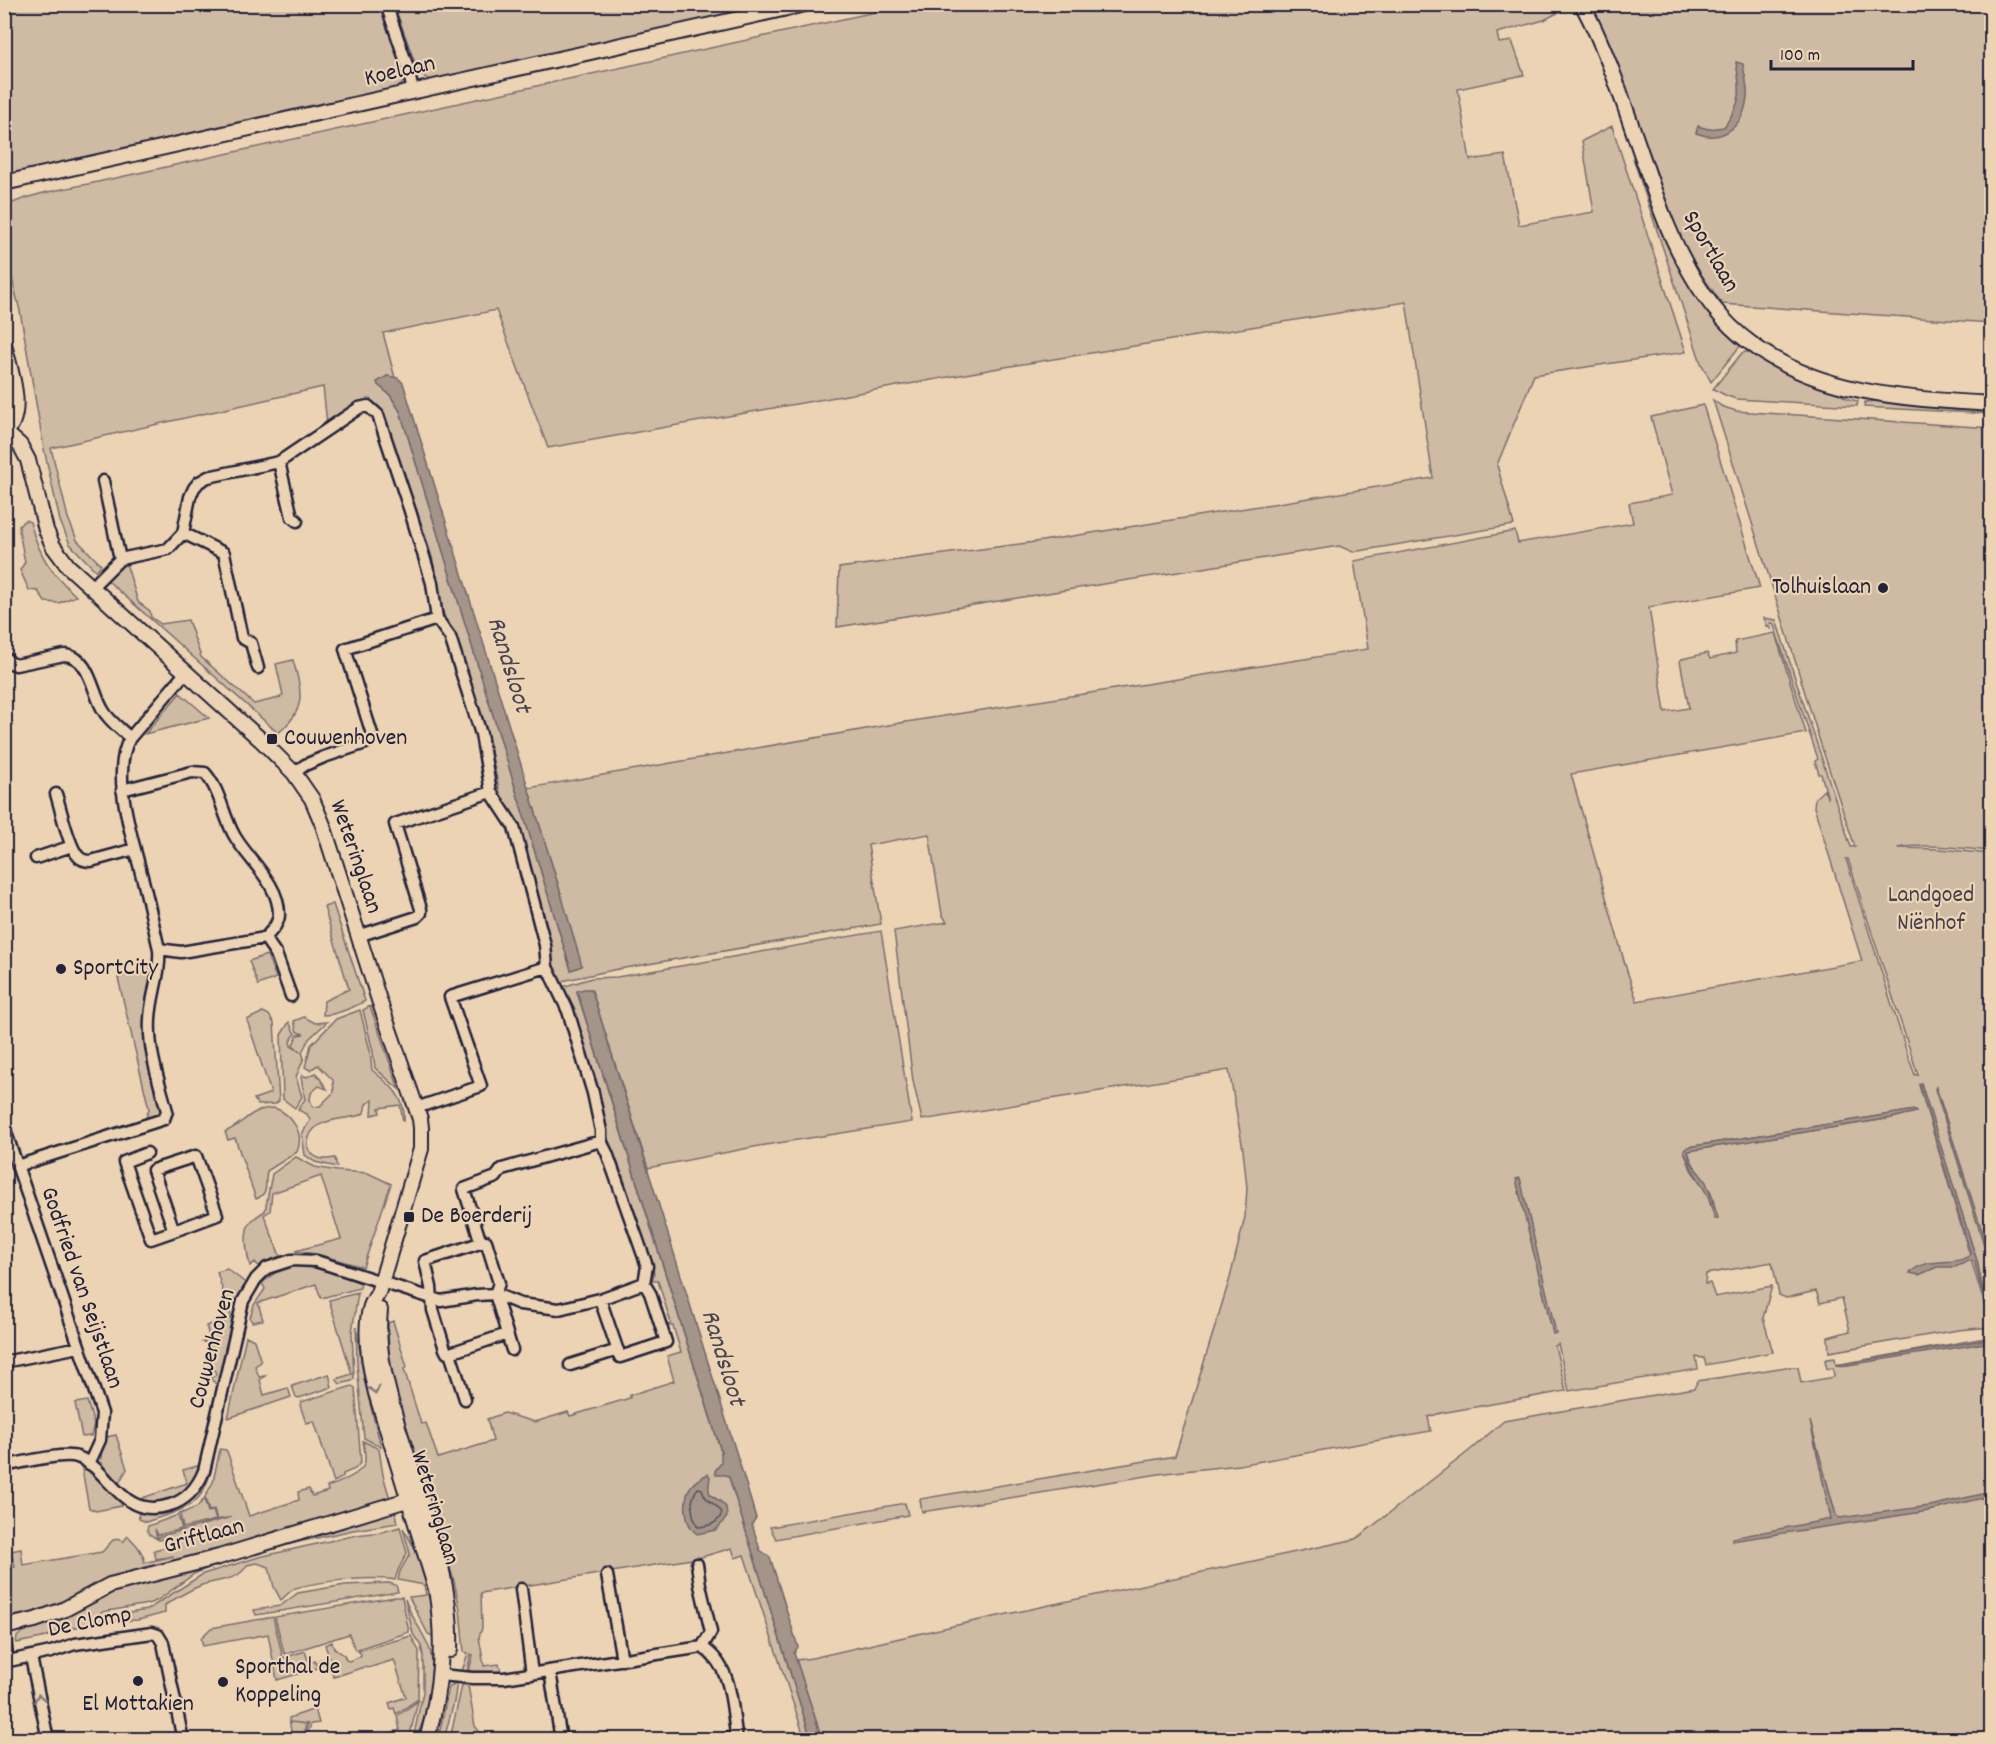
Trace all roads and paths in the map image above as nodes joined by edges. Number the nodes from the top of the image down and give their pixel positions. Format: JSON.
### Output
{"nodes":[{"id":1,"x":386,"y":4,"type":"edge"},
{"id":2,"x":805,"y":4,"type":"edge"},
{"id":3,"x":1582,"y":4,"type":"edge"},
{"id":4,"x":413,"y":92,"type":"junction"},
{"id":5,"x":4,"y":183,"type":"edge"},
{"id":6,"x":4,"y":344,"type":"edge"},
{"id":7,"x":1992,"y":404,"type":"edge"},
{"id":8,"x":5,"y":433,"type":"edge"},
{"id":9,"x":279,"y":462,"type":"junction"},
{"id":10,"x":103,"y":481,"type":"dead end"},
{"id":11,"x":297,"y":521,"type":"dead end"},
{"id":12,"x":183,"y":533,"type":"junction"},
{"id":13,"x":120,"y":559,"type":"junction"},
{"id":14,"x":93,"y":587,"type":"junction"},
{"id":15,"x":437,"y":618,"type":"junction"},
{"id":16,"x":4,"y":657,"type":"edge"},
{"id":17,"x":258,"y":668,"type":"dead end"},
{"id":18,"x":186,"y":672,"type":"junction"},
{"id":19,"x":130,"y":738,"type":"junction"},
{"id":20,"x":294,"y":773,"type":"junction"},
{"id":21,"x":122,"y":790,"type":"junction"},
{"id":22,"x":491,"y":792,"type":"junction"},
{"id":23,"x":56,"y":794,"type":"dead end"},
{"id":24,"x":72,"y":846,"type":"junction"},
{"id":25,"x":135,"y":849,"type":"junction"},
{"id":26,"x":36,"y":858,"type":"dead end"},
{"id":27,"x":358,"y":936,"type":"junction"},
{"id":28,"x":265,"y":938,"type":"junction"},
{"id":29,"x":159,"y":949,"type":"junction"},
{"id":30,"x":547,"y":967,"type":"junction"},
{"id":31,"x":291,"y":996,"type":"dead end"},
{"id":32,"x":416,"y":1108,"type":"junction"},
{"id":33,"x":4,"y":1127,"type":"edge"},
{"id":34,"x":601,"y":1141,"type":"junction"},
{"id":35,"x":147,"y":1153,"type":"dead end"},
{"id":36,"x":17,"y":1166,"type":"junction"},
{"id":37,"x":174,"y":1231,"type":"junction"},
{"id":38,"x":481,"y":1243,"type":"junction"},
{"id":39,"x":644,"y":1283,"type":"junction"},
{"id":40,"x":380,"y":1288,"type":"junction"},
{"id":41,"x":495,"y":1294,"type":"junction"},
{"id":42,"x":432,"y":1298,"type":"junction"},
{"id":43,"x":600,"y":1299,"type":"junction"},
{"id":44,"x":507,"y":1334,"type":"junction"},
{"id":45,"x":79,"y":1347,"type":"junction"},
{"id":46,"x":513,"y":1350,"type":"dead end"},
{"id":47,"x":618,"y":1350,"type":"junction"},
{"id":48,"x":450,"y":1353,"type":"junction"},
{"id":49,"x":4,"y":1362,"type":"edge"},
{"id":50,"x":570,"y":1365,"type":"dead end"},
{"id":51,"x":465,"y":1399,"type":"dead end"},
{"id":52,"x":89,"y":1464,"type":"junction"},
{"id":53,"x":4,"y":1466,"type":"edge"},
{"id":54,"x":414,"y":1498,"type":"junction"},
{"id":55,"x":697,"y":1564,"type":"dead end"},
{"id":56,"x":608,"y":1575,"type":"dead end"},
{"id":57,"x":521,"y":1589,"type":"dead end"},
{"id":58,"x":4,"y":1627,"type":"edge"},
{"id":59,"x":4,"y":1635,"type":"edge"},
{"id":60,"x":702,"y":1647,"type":"junction"},
{"id":61,"x":31,"y":1657,"type":"junction"},
{"id":62,"x":622,"y":1660,"type":"junction"},
{"id":63,"x":6,"y":1661,"type":"edge"},
{"id":64,"x":550,"y":1671,"type":"junction"},
{"id":65,"x":532,"y":1674,"type":"junction"},
{"id":66,"x":444,"y":1675,"type":"junction"},
{"id":67,"x":736,"y":1738,"type":"edge"},
{"id":68,"x":48,"y":1740,"type":"edge"},
{"id":69,"x":183,"y":1740,"type":"edge"},
{"id":70,"x":267,"y":1740,"type":"edge"},
{"id":71,"x":274,"y":1740,"type":"edge"},
{"id":72,"x":427,"y":1740,"type":"edge"},
{"id":73,"x":435,"y":1740,"type":"edge"},
{"id":74,"x":561,"y":1740,"type":"edge"},
{"id":75,"x":723,"y":1740,"type":"edge"}],
"edges":[{"from":1,"to":4,"type":"street"},
{"from":2,"to":4,"type":"street","name":"Koelaan"},
{"from":3,"to":7,"type":"street","name":"Sportlaan"},
{"from":4,"to":5,"type":"street","name":"Koelaan"},
{"from":6,"to":8,"type":"street"},
{"from":8,"to":14,"type":"street","name":"Weteringlaan"},
{"from":9,"to":11,"type":"street"},
{"from":9,"to":12,"type":"street"},
{"from":9,"to":15,"type":"street"},
{"from":10,"to":13,"type":"street"},
{"from":12,"to":13,"type":"street"},
{"from":12,"to":17,"type":"street"},
{"from":13,"to":14,"type":"street"},
{"from":14,"to":18,"type":"street","name":"Weteringlaan"},
{"from":15,"to":20,"type":"street"},
{"from":15,"to":22,"type":"street"},
{"from":16,"to":19,"type":"street"},
{"from":18,"to":19,"type":"street"},
{"from":18,"to":20,"type":"street","name":"Weteringlaan"},
{"from":19,"to":21,"type":"street"},
{"from":20,"to":27,"type":"street","name":"Weteringlaan"},
{"from":21,"to":25,"type":"street"},
{"from":21,"to":28,"type":"street"},
{"from":22,"to":27,"type":"street"},
{"from":22,"to":30,"type":"street"},
{"from":23,"to":24,"type":"street"},
{"from":24,"to":25,"type":"street"},
{"from":24,"to":26,"type":"street"},
{"from":25,"to":29,"type":"street"},
{"from":27,"to":32,"type":"street","name":"Weteringlaan"},
{"from":28,"to":29,"type":"street"},
{"from":28,"to":31,"type":"street"},
{"from":29,"to":36,"type":"street"},
{"from":30,"to":32,"type":"street"},
{"from":30,"to":34,"type":"street"},
{"from":32,"to":40,"type":"street","name":"Weteringlaan"},
{"from":33,"to":36,"type":"street","name":"Godfried van Seijstlaan"},
{"from":34,"to":38,"type":"street"},
{"from":34,"to":39,"type":"street"},
{"from":35,"to":37,"type":"street"},
{"from":36,"to":45,"type":"street","name":"Godfried van Seijstlaan"},
{"from":37,"to":37,"type":"street"},
{"from":38,"to":41,"type":"street"},
{"from":38,"to":42,"type":"street"},
{"from":39,"to":43,"type":"street","name":"Couwenhoven"},
{"from":39,"to":47,"type":"street"},
{"from":40,"to":42,"type":"street","name":"Couwenhoven"},
{"from":40,"to":52,"type":"street","name":"Couwenhoven"},
{"from":40,"to":54,"type":"street","name":"Weteringlaan"},
{"from":41,"to":42,"type":"street","name":"Couwenhoven"},
{"from":41,"to":43,"type":"street","name":"Couwenhoven"},
{"from":41,"to":44,"type":"street"},
{"from":42,"to":48,"type":"street"},
{"from":43,"to":47,"type":"street"},
{"from":44,"to":46,"type":"street"},
{"from":44,"to":48,"type":"street"},
{"from":45,"to":49,"type":"street"},
{"from":45,"to":52,"type":"street","name":"Godfried van Seijstlaan"},
{"from":47,"to":50,"type":"street"},
{"from":48,"to":51,"type":"street"},
{"from":52,"to":53,"type":"street"},
{"from":54,"to":58,"type":"street","name":"Griftlaan"},
{"from":54,"to":66,"type":"street","name":"Weteringlaan"},
{"from":55,"to":60,"type":"street"},
{"from":56,"to":62,"type":"street"},
{"from":57,"to":65,"type":"street"},
{"from":59,"to":63,"type":"street","name":"De Clomp"},
{"from":60,"to":62,"type":"street"},
{"from":60,"to":67,"type":"street"},
{"from":61,"to":63,"type":"street","name":"De Clomp"},
{"from":68,"to":61,"type":"street","name":"De Clomp","one_way":true},
{"from":61,"to":69,"type":"street","name":"De Clomp"},
{"from":62,"to":64,"type":"street"},
{"from":64,"to":65,"type":"street"},
{"from":64,"to":74,"type":"street"},
{"from":65,"to":66,"type":"street"},
{"from":66,"to":72,"type":"street","name":"Weteringlaan"},
{"from":66,"to":73,"type":"street","name":"Weteringlaan"},
{"from":67,"to":75,"type":"street"},
{"from":70,"to":71,"type":"street"}]}
